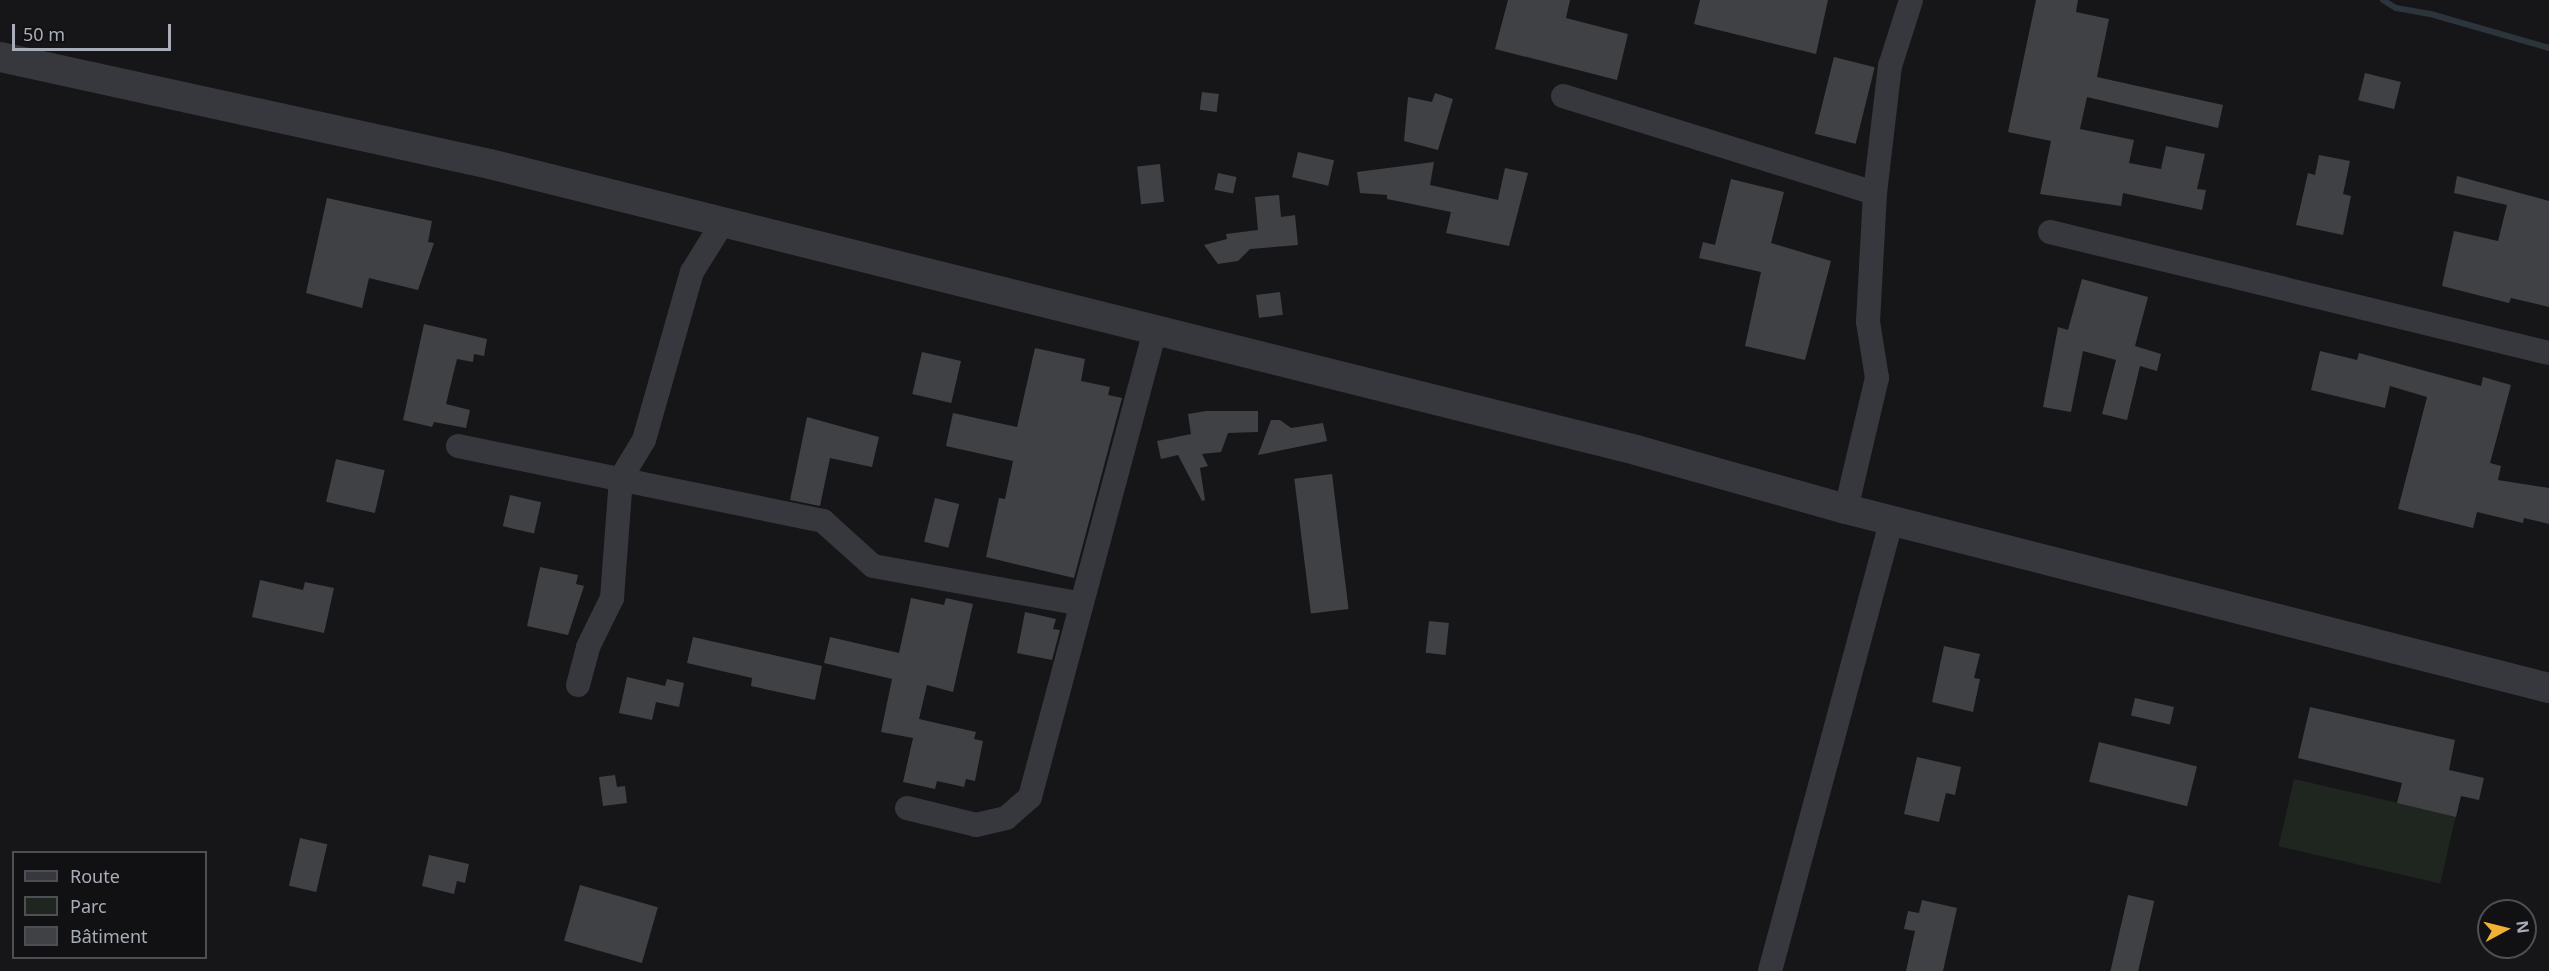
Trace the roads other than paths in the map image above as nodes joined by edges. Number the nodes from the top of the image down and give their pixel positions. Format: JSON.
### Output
{"nodes":[{"id":1,"x":1911,"y":0,"type":"edge"},
{"id":2,"x":0,"y":57,"type":"edge"},
{"id":3,"x":1563,"y":96,"type":"dead end"},
{"id":4,"x":1875,"y":193,"type":"junction"},
{"id":5,"x":723,"y":222,"type":"junction"},
{"id":6,"x":2050,"y":232,"type":"dead end"},
{"id":7,"x":1155,"y":330,"type":"junction"},
{"id":8,"x":2549,"y":353,"type":"edge"},
{"id":9,"x":458,"y":446,"type":"dead end"},
{"id":10,"x":621,"y":478,"type":"junction"},
{"id":11,"x":1846,"y":509,"type":"junction"},
{"id":12,"x":1892,"y":520,"type":"junction"},
{"id":13,"x":1082,"y":604,"type":"junction"},
{"id":14,"x":578,"y":685,"type":"dead end"},
{"id":15,"x":2549,"y":688,"type":"edge"},
{"id":16,"x":907,"y":808,"type":"dead end"},
{"id":17,"x":1770,"y":971,"type":"edge"}],
"edges":[{"from":1,"to":4,"type":"street"},
{"from":2,"to":5,"type":"street"},
{"from":3,"to":4,"type":"street"},
{"from":4,"to":11,"type":"street"},
{"from":5,"to":7,"type":"street"},
{"from":5,"to":10,"type":"street"},
{"from":6,"to":8,"type":"street"},
{"from":7,"to":11,"type":"street"},
{"from":7,"to":13,"type":"street"},
{"from":9,"to":10,"type":"street"},
{"from":10,"to":13,"type":"street"},
{"from":10,"to":14,"type":"street"},
{"from":11,"to":12,"type":"street"},
{"from":12,"to":15,"type":"street"},
{"from":12,"to":17,"type":"street"},
{"from":13,"to":16,"type":"street"}]}
